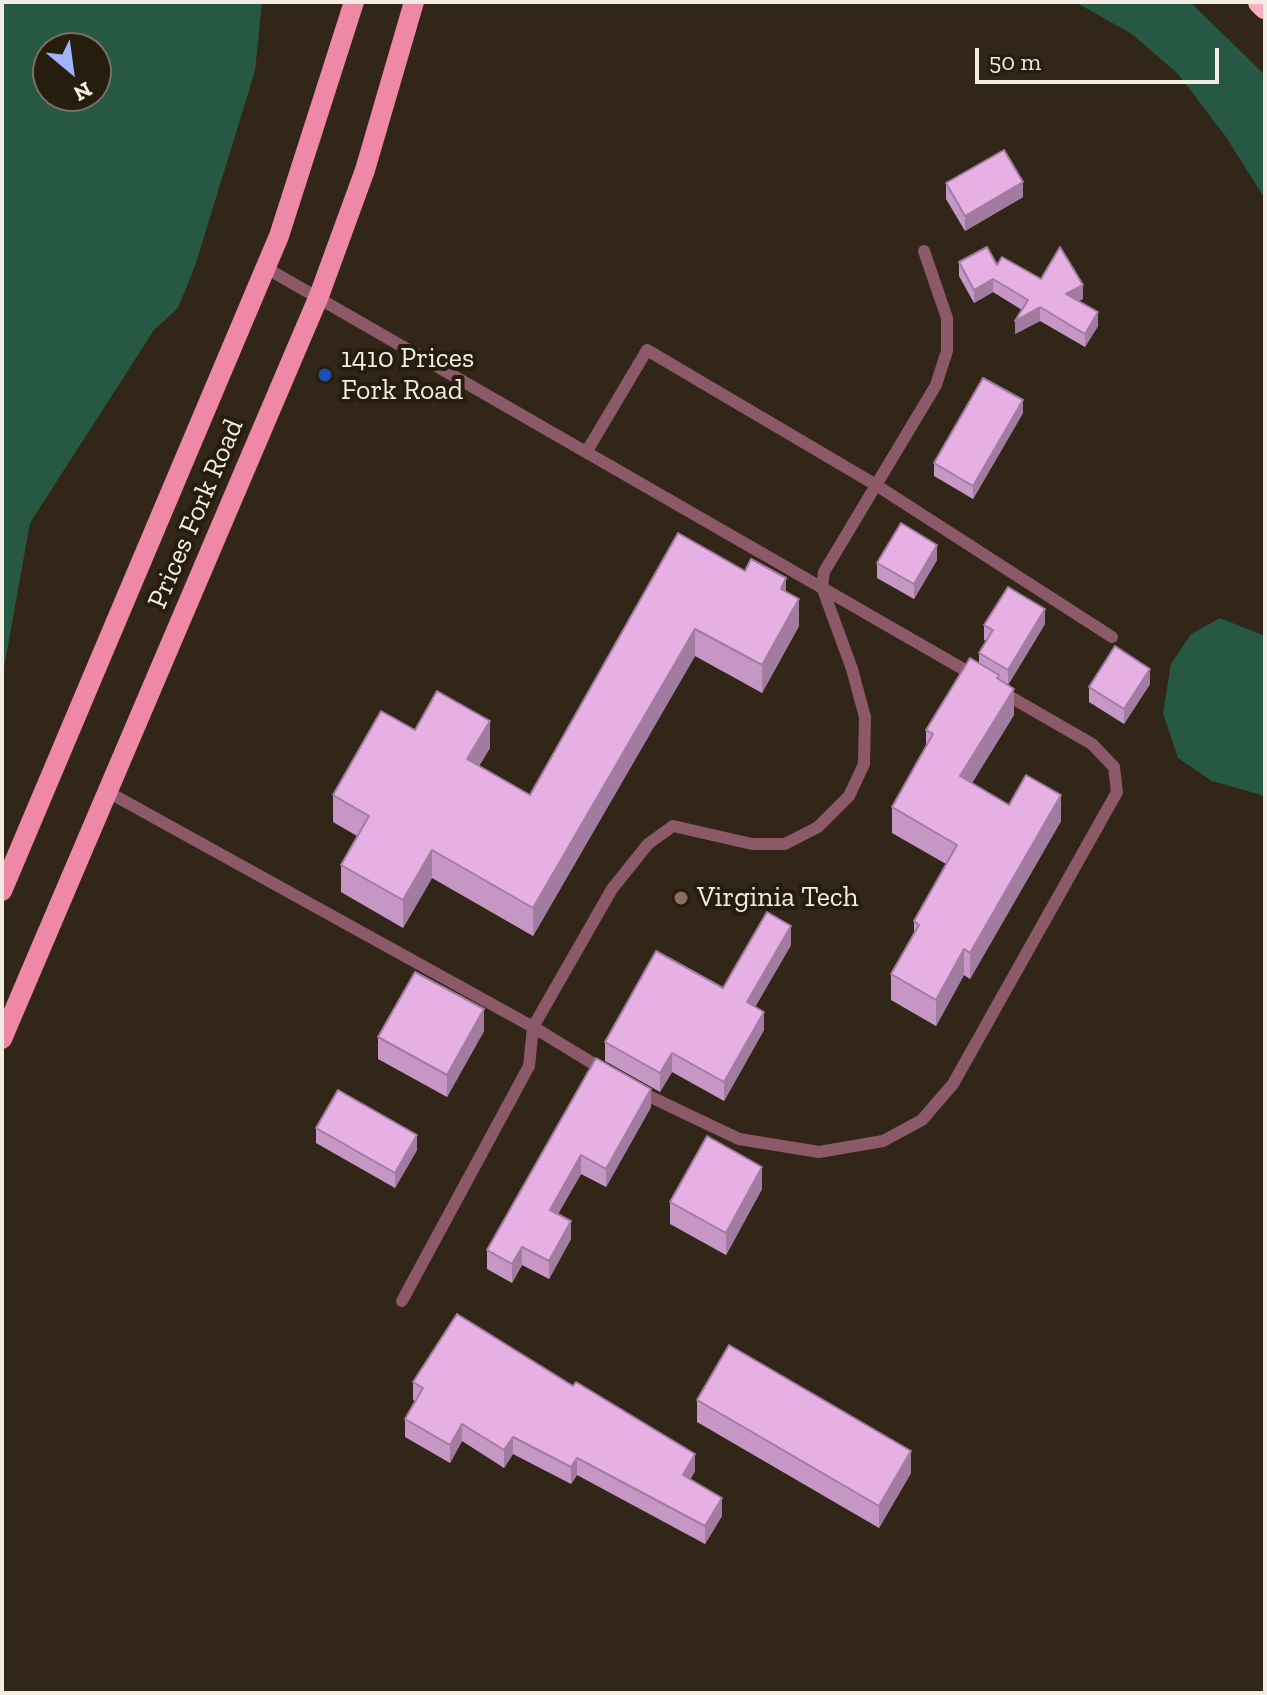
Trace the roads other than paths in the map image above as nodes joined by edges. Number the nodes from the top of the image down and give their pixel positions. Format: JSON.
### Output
{"nodes":[{"id":1,"x":354,"y":2,"type":"edge"},
{"id":2,"x":414,"y":2,"type":"edge"},
{"id":3,"x":1260,"y":2,"type":"edge"},
{"id":4,"x":1265,"y":7,"type":"edge"},
{"id":5,"x":924,"y":251,"type":"dead end"},
{"id":6,"x":266,"y":268,"type":"junction"},
{"id":7,"x":319,"y":296,"type":"junction"},
{"id":8,"x":587,"y":451,"type":"junction"},
{"id":9,"x":876,"y":485,"type":"junction"},
{"id":10,"x":822,"y":587,"type":"junction"},
{"id":11,"x":1112,"y":637,"type":"dead end"},
{"id":12,"x":108,"y":792,"type":"junction"},
{"id":13,"x":2,"y":891,"type":"edge"},
{"id":14,"x":533,"y":1027,"type":"junction"},
{"id":15,"x":2,"y":1039,"type":"edge"},
{"id":16,"x":402,"y":1301,"type":"dead end"}],
"edges":[{"from":1,"to":6,"type":"main road","name":"Prices Fork Road"},
{"from":2,"to":7,"type":"main road","name":"Prices Fork Road"},
{"from":3,"to":4,"type":"highway"},
{"from":5,"to":9,"type":"lane"},
{"from":6,"to":7,"type":"lane"},
{"from":6,"to":13,"type":"main road","name":"Prices Fork Road"},
{"from":7,"to":8,"type":"lane"},
{"from":7,"to":12,"type":"main road","name":"Prices Fork Road"},
{"from":8,"to":9,"type":"lane"},
{"from":8,"to":10,"type":"lane"},
{"from":9,"to":10,"type":"lane"},
{"from":9,"to":11,"type":"lane"},
{"from":10,"to":14,"type":"lane"},
{"from":10,"to":14,"type":"lane"},
{"from":12,"to":14,"type":"lane"},
{"from":12,"to":15,"type":"main road","name":"Prices Fork Road"},
{"from":14,"to":16,"type":"lane"}]}
